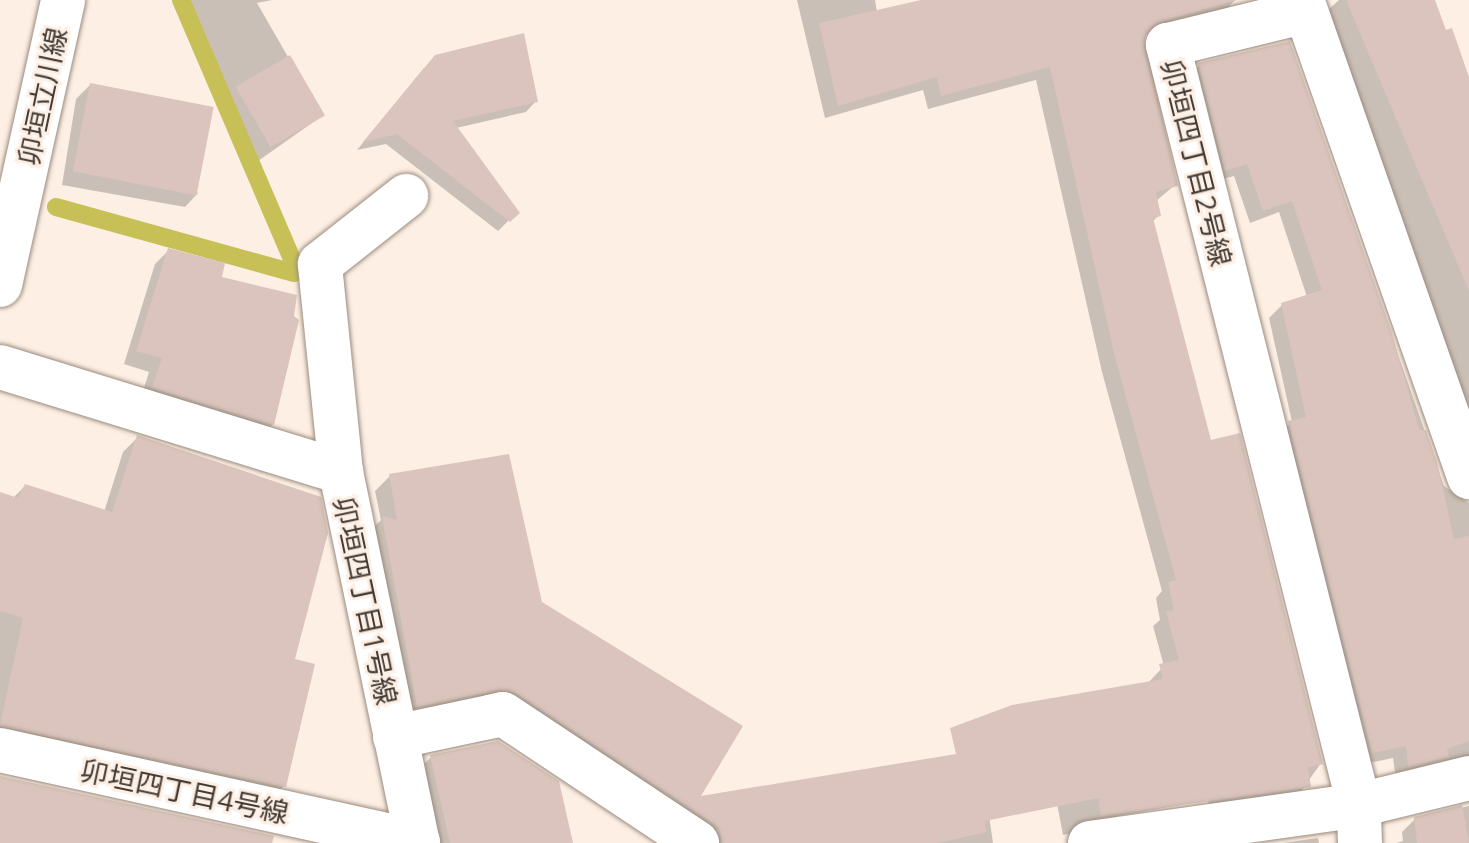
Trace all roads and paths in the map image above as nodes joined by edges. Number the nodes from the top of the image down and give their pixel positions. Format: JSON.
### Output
{"nodes":[{"id":1,"x":63,"y":0,"type":"edge"},
{"id":2,"x":406,"y":196,"type":"dead end"},
{"id":3,"x":0,"y":285,"type":"edge"},
{"id":4,"x":0,"y":367,"type":"edge"},
{"id":5,"x":341,"y":472,"type":"junction"},
{"id":6,"x":1469,"y":477,"type":"edge"},
{"id":7,"x":395,"y":737,"type":"junction"},
{"id":8,"x":0,"y":750,"type":"edge"},
{"id":9,"x":1469,"y":778,"type":"edge"},
{"id":10,"x":1359,"y":824,"type":"edge"},
{"id":11,"x":418,"y":843,"type":"edge"},
{"id":12,"x":697,"y":843,"type":"edge"},
{"id":13,"x":1090,"y":843,"type":"edge"}],
"edges":[{"from":1,"to":3,"type":"street","name":"卯垣立川線"},
{"from":2,"to":5,"type":"street"},
{"from":4,"to":5,"type":"street","name":"卯垣四丁目1号線"},
{"from":5,"to":7,"type":"street","name":"卯垣四丁目1号線"},
{"from":6,"to":10,"type":"street","name":"卯垣四丁目2号線"},
{"from":7,"to":11,"type":"street","name":"卯垣四丁目1号線"},
{"from":7,"to":12,"type":"street"},
{"from":8,"to":11,"type":"street","name":"卯垣四丁目4号線"},
{"from":9,"to":10,"type":"street"},
{"from":10,"to":13,"type":"street"}]}
